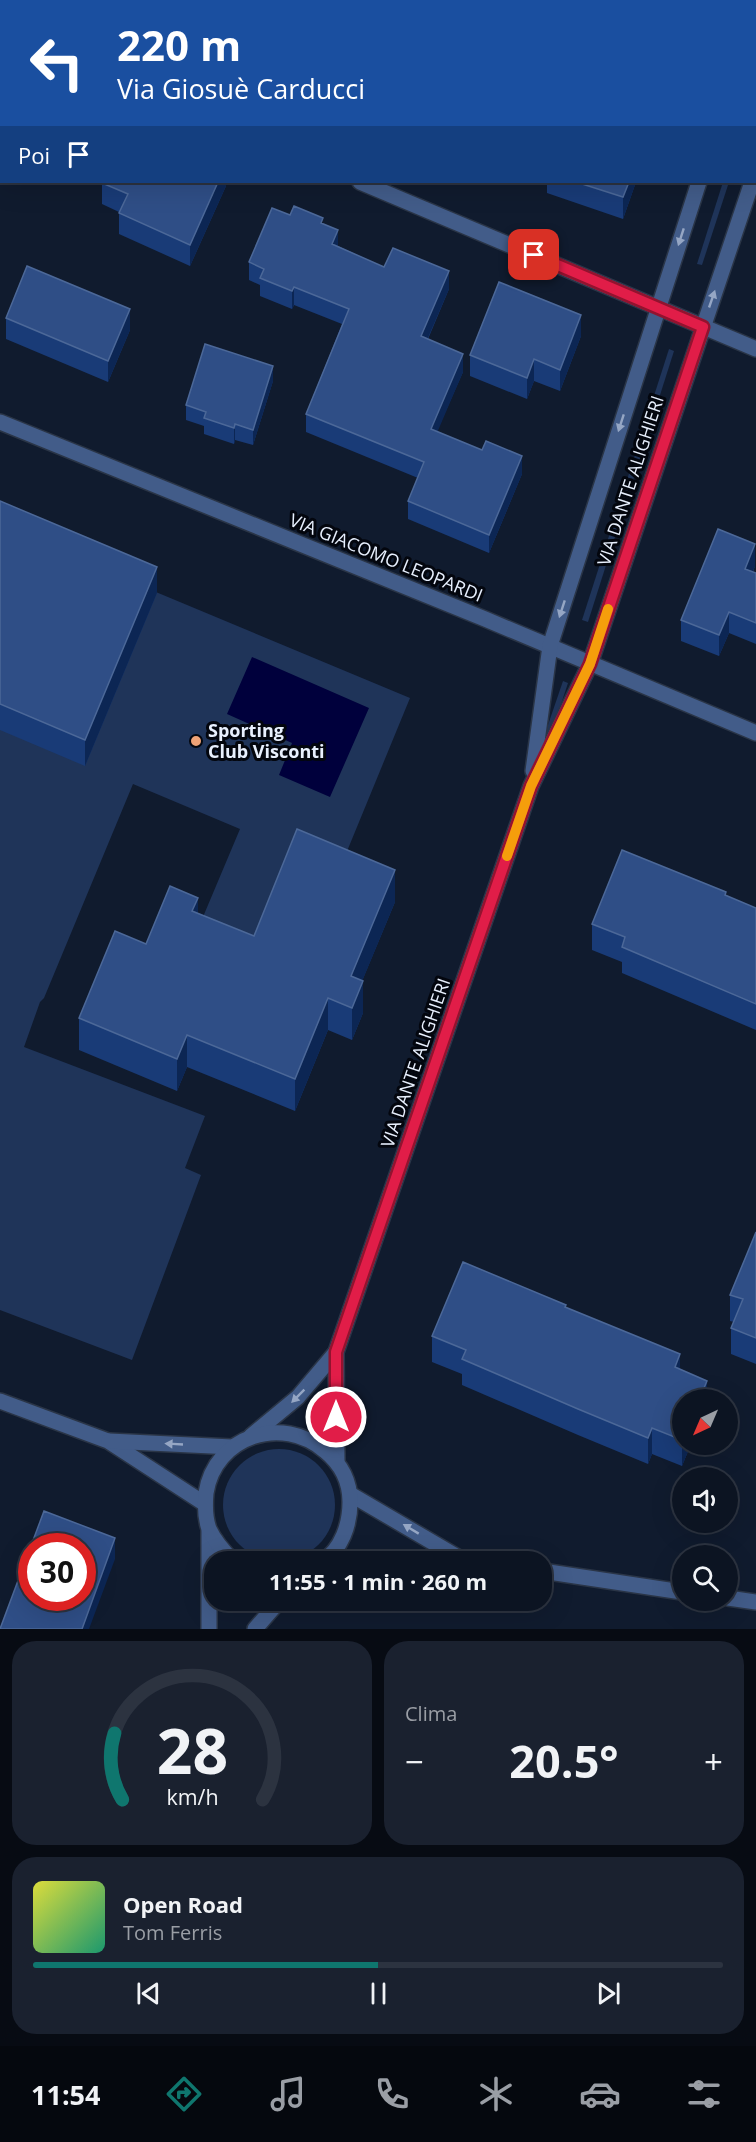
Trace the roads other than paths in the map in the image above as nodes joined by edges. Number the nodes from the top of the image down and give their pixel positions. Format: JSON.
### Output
{"nodes":[{"id":1,"x":362,"y":183,"type":"edge"},
{"id":2,"x":699,"y":183,"type":"edge"},
{"id":3,"x":752,"y":183,"type":"edge"},
{"id":4,"x":658,"y":308,"type":"junction"},
{"id":5,"x":703,"y":327,"type":"junction"},
{"id":6,"x":756,"y":349,"type":"edge"},
{"id":7,"x":0,"y":422,"type":"edge"},
{"id":8,"x":550,"y":646,"type":"junction"},
{"id":9,"x":590,"y":664,"type":"junction"},
{"id":10,"x":756,"y":733,"type":"edge"},
{"id":11,"x":531,"y":786,"type":"junction"},
{"id":12,"x":336,"y":1352,"type":"junction"},
{"id":13,"x":0,"y":1401,"type":"edge"},
{"id":14,"x":250,"y":1436,"type":"junction"},
{"id":15,"x":108,"y":1441,"type":"junction"},
{"id":16,"x":232,"y":1447,"type":"junction"},
{"id":17,"x":337,"y":1461,"type":"junction"},
{"id":18,"x":350,"y":1494,"type":"junction"},
{"id":19,"x":205,"y":1504,"type":"junction"},
{"id":20,"x":209,"y":1528,"type":"junction"},
{"id":21,"x":223,"y":1551,"type":"edge"},
{"id":22,"x":333,"y":1551,"type":"edge"},
{"id":23,"x":447,"y":1551,"type":"edge"},
{"id":24,"x":552,"y":1572,"type":"edge"},
{"id":25,"x":672,"y":1590,"type":"edge"},
{"id":26,"x":738,"y":1599,"type":"edge"},
{"id":27,"x":756,"y":1602,"type":"edge"},
{"id":28,"x":271,"y":1611,"type":"edge"},
{"id":29,"x":209,"y":1629,"type":"edge"},
{"id":30,"x":255,"y":1629,"type":"edge"}],
"edges":[{"from":1,"to":4,"type":"street"},
{"from":2,"to":4,"type":"street","name":"VIA DANTE ALIGHIERI","one_way":true},
{"from":5,"to":3,"type":"street","name":"VIA DANTE ALIGHIERI","one_way":true},
{"from":4,"to":5,"type":"street"},
{"from":4,"to":8,"type":"street","name":"VIA DANTE ALIGHIERI","one_way":true},
{"from":5,"to":6,"type":"street"},
{"from":5,"to":9,"type":"street","name":"VIA DANTE ALIGHIERI"},
{"from":7,"to":8,"type":"street","name":"VIA GIACOMO LEOPARDI"},
{"from":8,"to":9,"type":"street","name":"VIA GIACOMO LEOPARDI"},
{"from":8,"to":11,"type":"street","name":"VIA DANTE ALIGHIERI"},
{"from":9,"to":10,"type":"street","name":"VIA GIACOMO LEOPARDI"},
{"from":9,"to":11,"type":"street","name":"VIA DANTE ALIGHIERI"},
{"from":11,"to":12,"type":"street","name":"VIA DANTE ALIGHIERI"},
{"from":12,"to":14,"type":"street","name":"VIA DANTE ALIGHIERI","one_way":true},
{"from":12,"to":17,"type":"street","name":"VIA DANTE ALIGHIERI"},
{"from":13,"to":15,"type":"street"},
{"from":14,"to":16,"type":"street"},
{"from":14,"to":17,"type":"street"},
{"from":16,"to":15,"type":"street","one_way":true},
{"from":15,"to":19,"type":"street"},
{"from":16,"to":19,"type":"street"},
{"from":17,"to":18,"type":"street"},
{"from":18,"to":22,"type":"street"},
{"from":23,"to":18,"type":"street","one_way":true},
{"from":19,"to":20,"type":"street"},
{"from":20,"to":21,"type":"street"},
{"from":20,"to":29,"type":"street"},
{"from":24,"to":25,"type":"street"},
{"from":26,"to":27,"type":"street"},
{"from":28,"to":30,"type":"street"}]}
